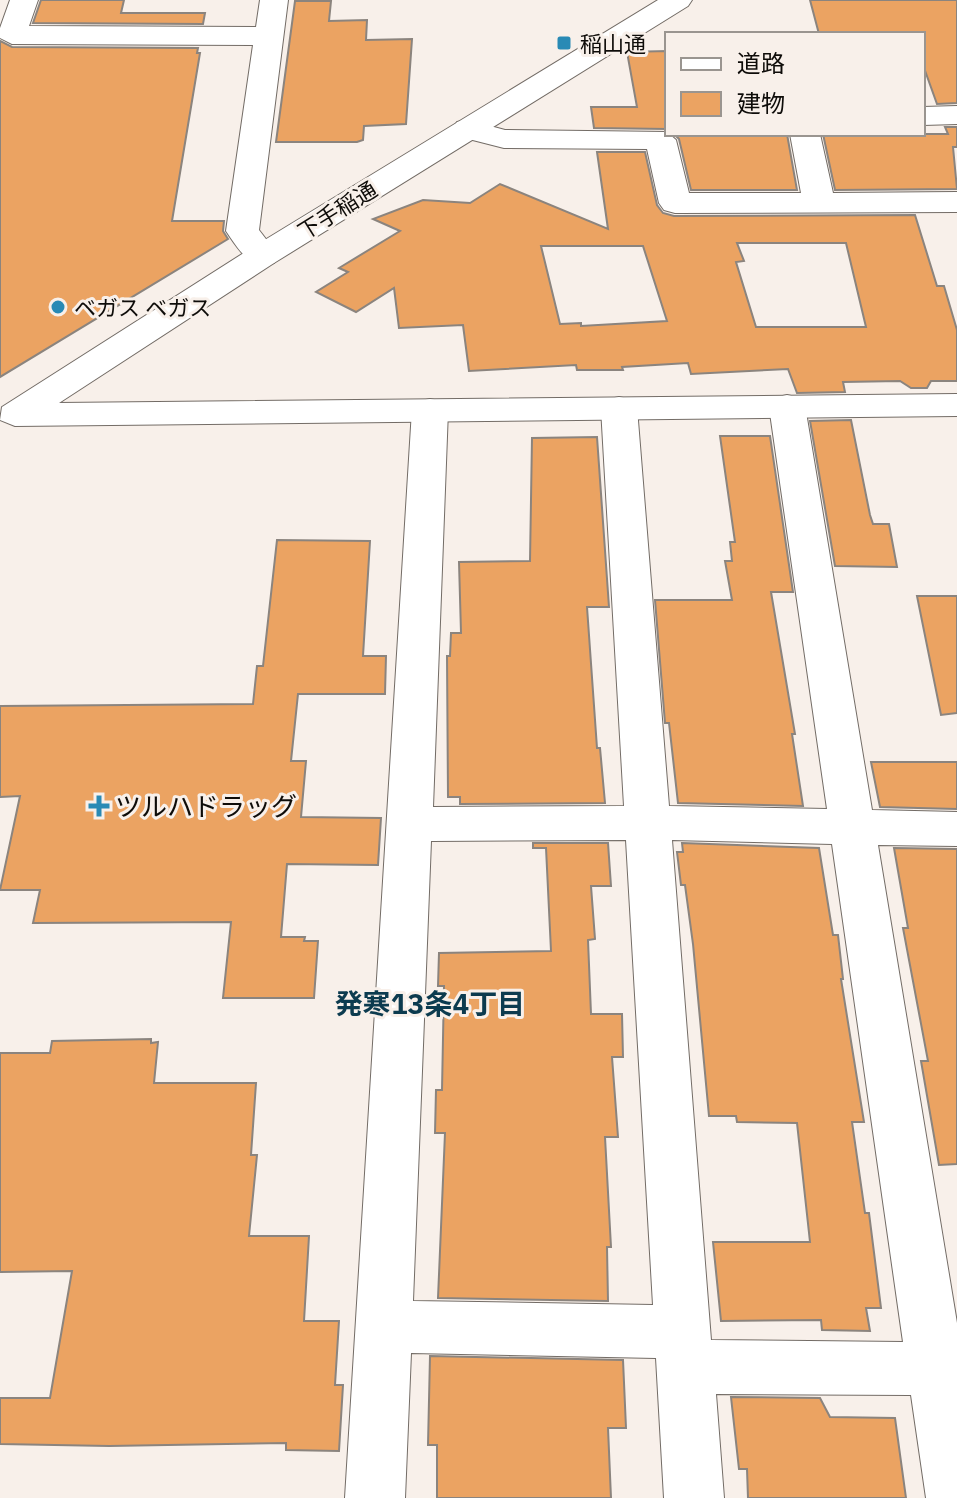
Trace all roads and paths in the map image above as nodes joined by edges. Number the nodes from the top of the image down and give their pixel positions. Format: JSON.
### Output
{"nodes":[{"id":1,"x":24,"y":0,"type":"edge"},
{"id":2,"x":274,"y":0,"type":"edge"},
{"id":3,"x":678,"y":0,"type":"edge"},
{"id":4,"x":269,"y":36,"type":"junction"},
{"id":5,"x":957,"y":115,"type":"edge"},
{"id":6,"x":925,"y":116,"type":"edge"},
{"id":7,"x":468,"y":129,"type":"junction"},
{"id":8,"x":805,"y":136,"type":"edge"},
{"id":9,"x":819,"y":202,"type":"junction"},
{"id":10,"x":951,"y":202,"type":"edge"},
{"id":11,"x":957,"y":238,"type":"edge"},
{"id":12,"x":262,"y":256,"type":"junction"},
{"id":13,"x":787,"y":406,"type":"junction"},
{"id":14,"x":619,"y":408,"type":"junction"},
{"id":15,"x":956,"y":408,"type":"edge"},
{"id":16,"x":430,"y":410,"type":"junction"},
{"id":17,"x":6,"y":417,"type":"edge"},
{"id":18,"x":648,"y":823,"type":"junction"},
{"id":19,"x":409,"y":824,"type":"junction"},
{"id":20,"x":852,"y":829,"type":"junction"},
{"id":21,"x":957,"y":829,"type":"edge"},
{"id":22,"x":384,"y":1327,"type":"junction"},
{"id":23,"x":683,"y":1350,"type":"junction"},
{"id":24,"x":947,"y":1369,"type":"edge"},
{"id":25,"x":375,"y":1498,"type":"edge"},
{"id":26,"x":694,"y":1498,"type":"edge"},
{"id":27,"x":956,"y":1498,"type":"edge"}],
"edges":[{"from":1,"to":4,"type":"street"},
{"from":2,"to":4,"type":"street"},
{"from":3,"to":7,"type":"street","name":"下手稲通"},
{"from":4,"to":12,"type":"street"},
{"from":5,"to":6,"type":"street"},
{"from":7,"to":9,"type":"street"},
{"from":7,"to":12,"type":"street","name":"下手稲通"},
{"from":8,"to":9,"type":"street"},
{"from":9,"to":10,"type":"street"},
{"from":10,"to":11,"type":"street"},
{"from":12,"to":17,"type":"street","name":"下手稲通"},
{"from":13,"to":14,"type":"street"},
{"from":13,"to":15,"type":"street"},
{"from":13,"to":20,"type":"street"},
{"from":14,"to":16,"type":"street"},
{"from":14,"to":18,"type":"street"},
{"from":16,"to":17,"type":"street"},
{"from":16,"to":19,"type":"street"},
{"from":18,"to":19,"type":"street"},
{"from":18,"to":20,"type":"street"},
{"from":18,"to":23,"type":"street"},
{"from":19,"to":22,"type":"street"},
{"from":20,"to":21,"type":"street"},
{"from":20,"to":24,"type":"street"},
{"from":22,"to":23,"type":"street"},
{"from":22,"to":25,"type":"street"},
{"from":23,"to":24,"type":"street"},
{"from":23,"to":26,"type":"street"},
{"from":24,"to":27,"type":"street"}]}
